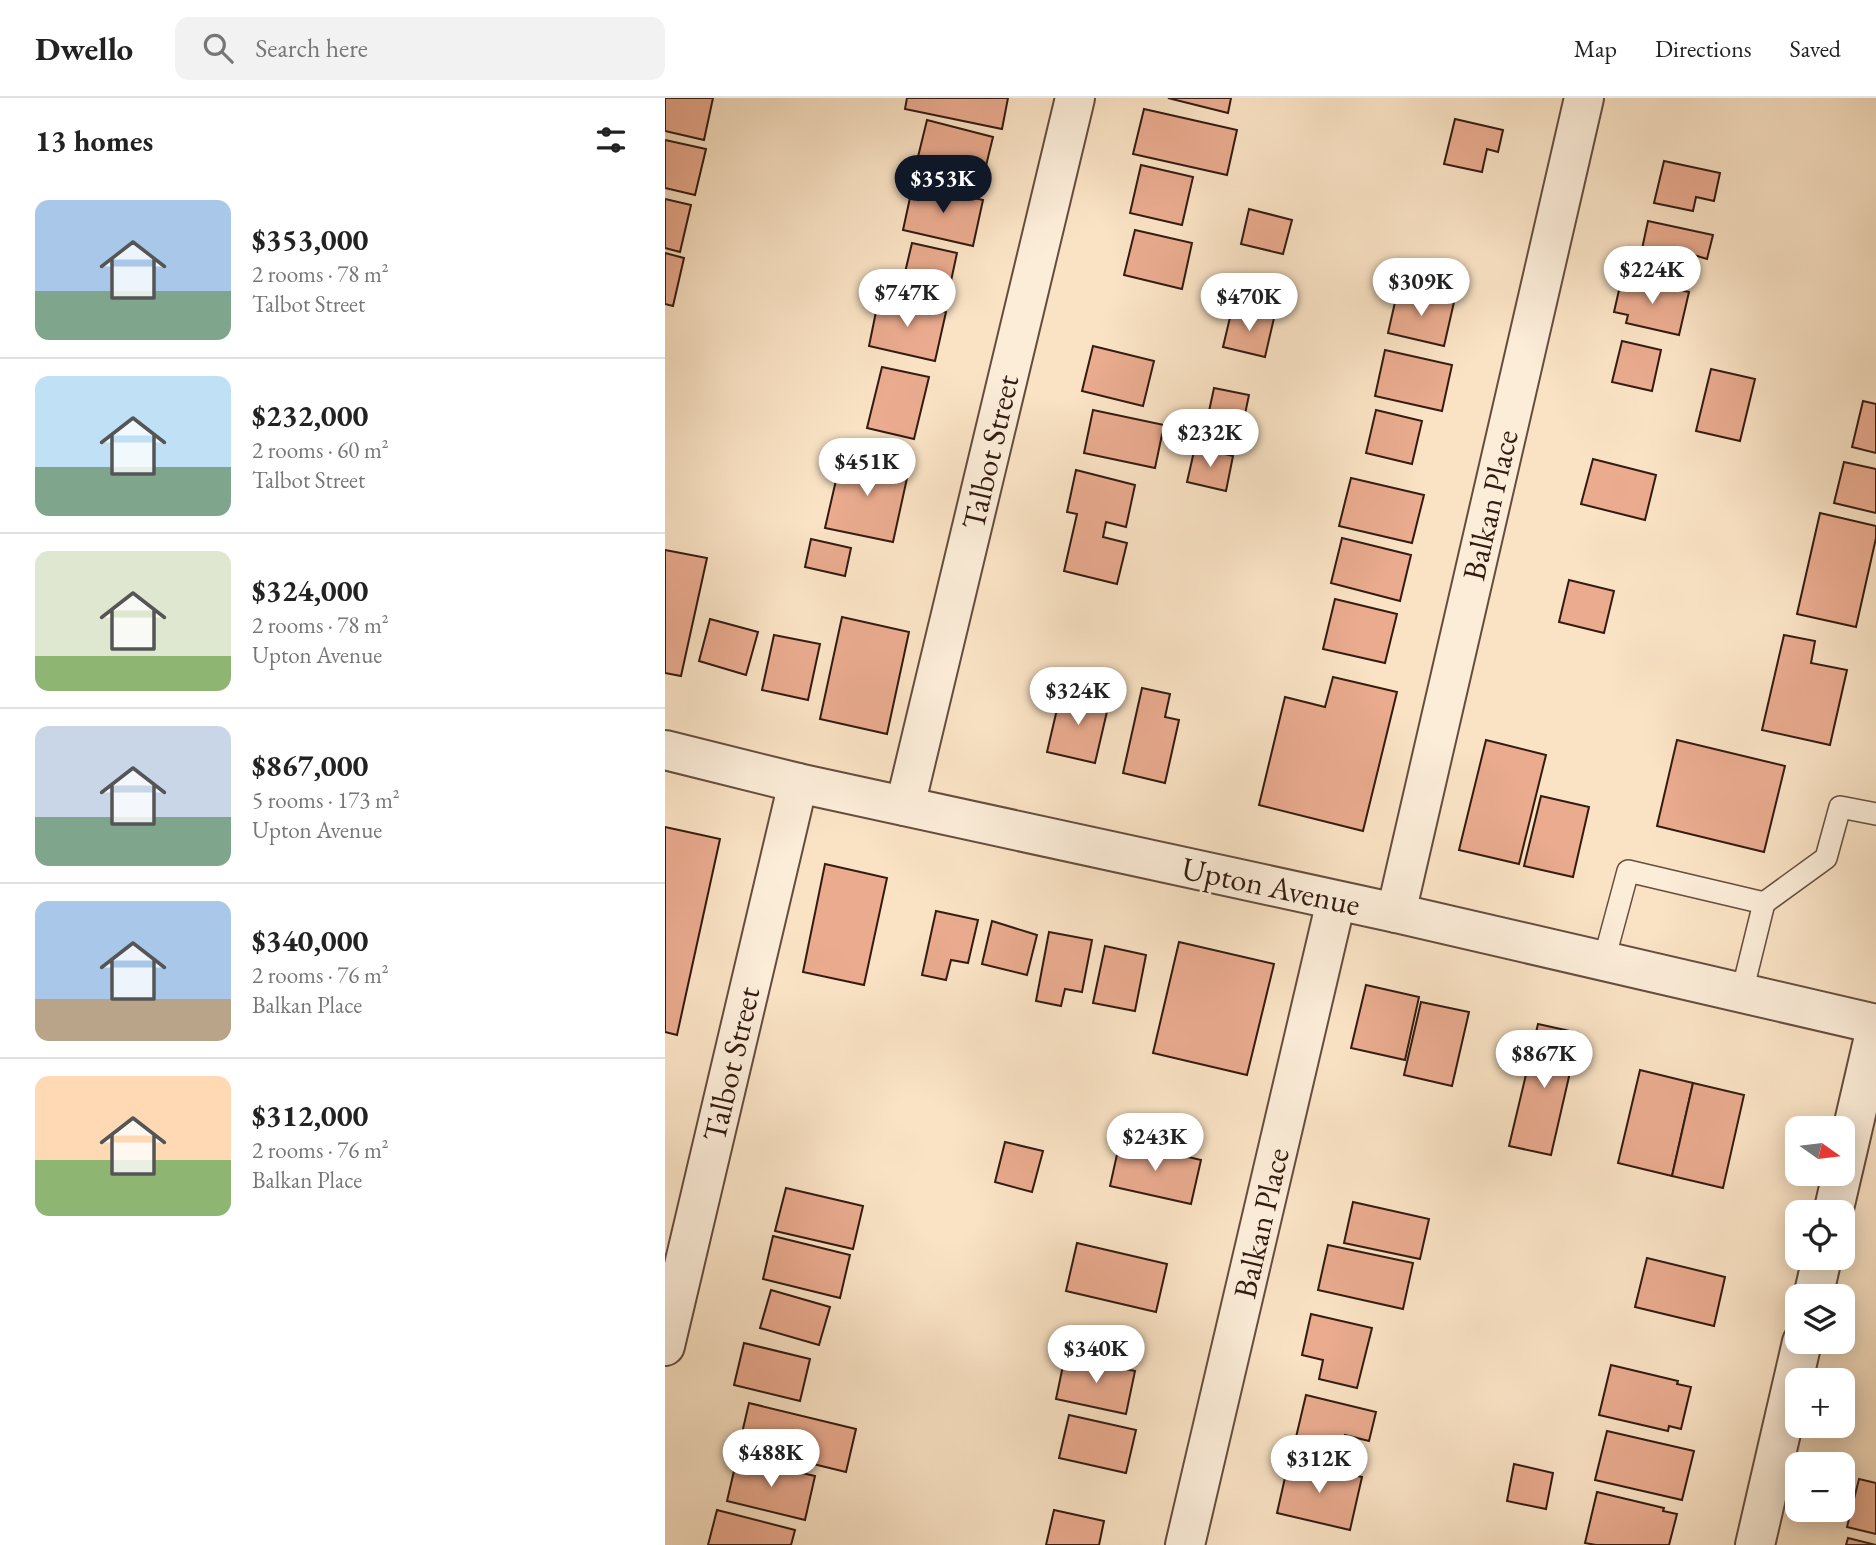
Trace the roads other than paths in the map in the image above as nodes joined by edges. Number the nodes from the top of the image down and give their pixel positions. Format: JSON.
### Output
{"nodes":[{"id":1,"x":1075,"y":98,"type":"edge"},
{"id":2,"x":1584,"y":98,"type":"edge"},
{"id":3,"x":665,"y":750,"type":"edge"},
{"id":4,"x":798,"y":783,"type":"junction"},
{"id":5,"x":905,"y":806,"type":"junction"},
{"id":6,"x":1876,"y":814,"type":"edge"},
{"id":7,"x":1336,"y":901,"type":"junction"},
{"id":8,"x":1764,"y":903,"type":"junction"},
{"id":9,"x":1396,"y":913,"type":"junction"},
{"id":10,"x":1604,"y":960,"type":"junction"},
{"id":11,"x":1742,"y":992,"type":"junction"},
{"id":12,"x":1876,"y":1026,"type":"edge"},
{"id":13,"x":1855,"y":1116,"type":"edge"},
{"id":14,"x":665,"y":1346,"type":"edge"},
{"id":15,"x":1800,"y":1354,"type":"edge"},
{"id":16,"x":1185,"y":1545,"type":"edge"},
{"id":17,"x":1755,"y":1545,"type":"edge"}],
"edges":[{"from":1,"to":5,"type":"street","name":"Talbot Street"},
{"from":2,"to":9,"type":"street","name":"Balkan Place"},
{"from":3,"to":4,"type":"street","name":"Upton Avenue"},
{"from":4,"to":5,"type":"street","name":"Upton Avenue"},
{"from":4,"to":14,"type":"street","name":"Talbot Street"},
{"from":5,"to":7,"type":"street","name":"Upton Avenue"},
{"from":6,"to":8,"type":"lane"},
{"from":7,"to":9,"type":"street","name":"Upton Avenue"},
{"from":7,"to":16,"type":"street","name":"Balkan Place"},
{"from":8,"to":10,"type":"lane"},
{"from":8,"to":11,"type":"lane"},
{"from":9,"to":10,"type":"street","name":"Upton Avenue"},
{"from":10,"to":11,"type":"street","name":"Upton Avenue"},
{"from":11,"to":12,"type":"street","name":"Upton Avenue"},
{"from":12,"to":13,"type":"street"},
{"from":15,"to":17,"type":"street"}]}
